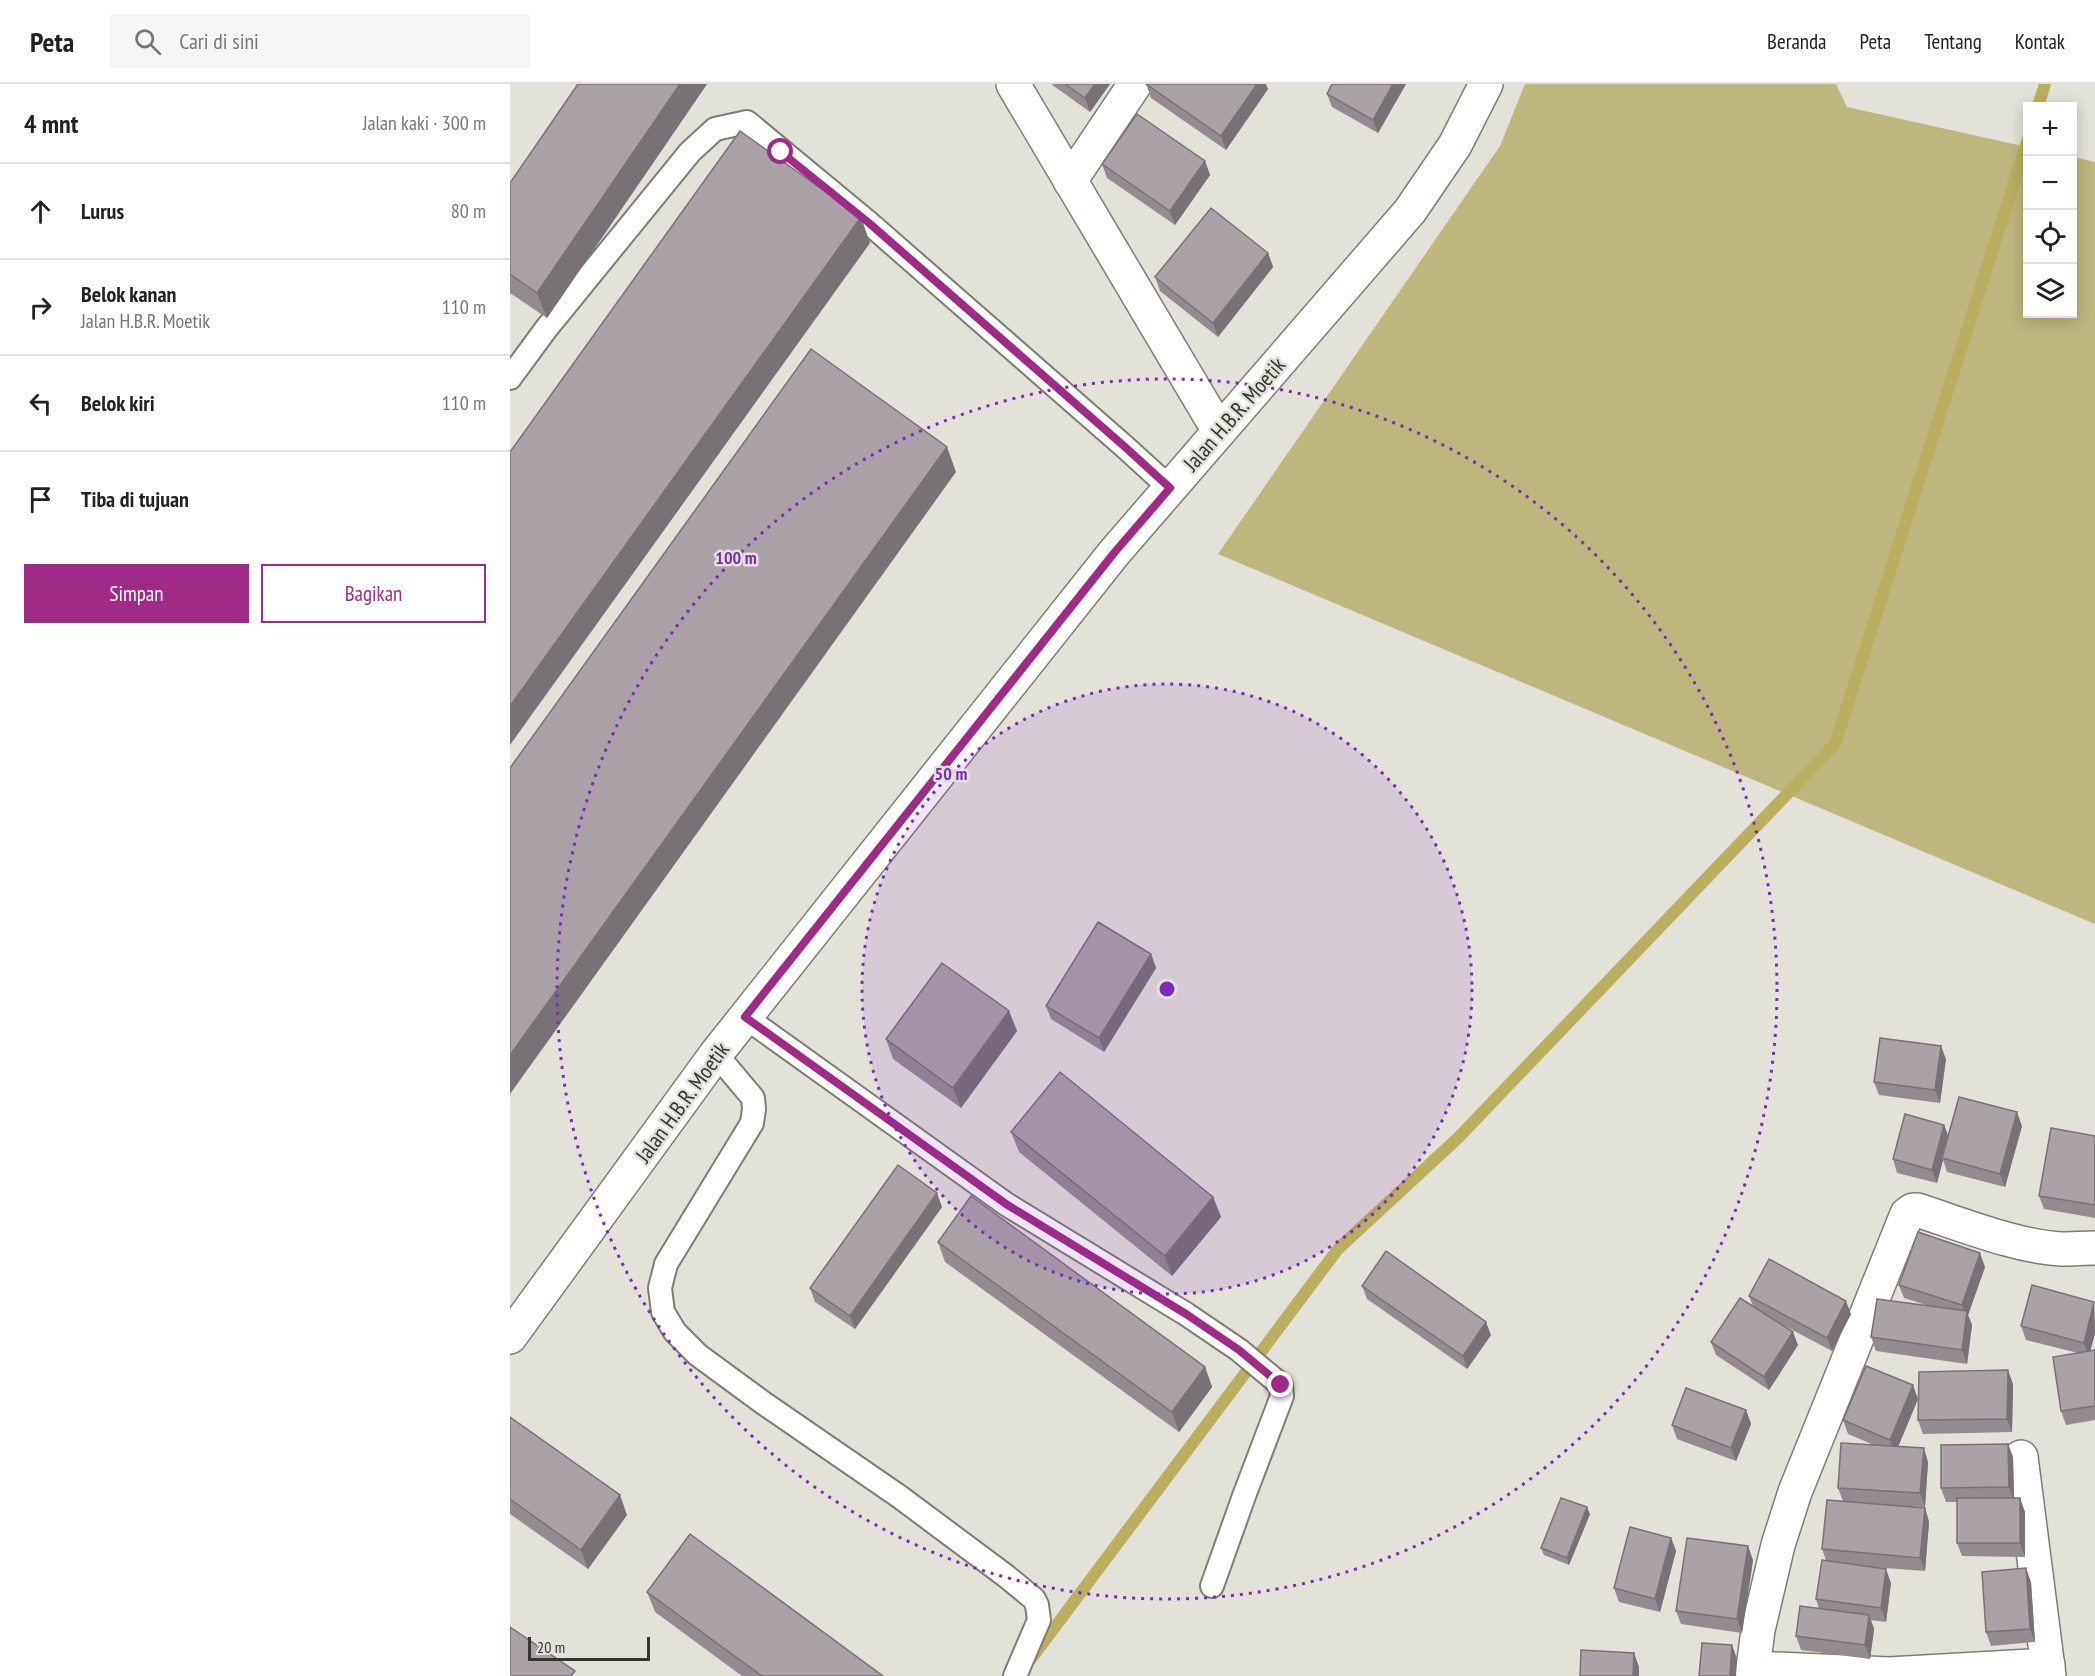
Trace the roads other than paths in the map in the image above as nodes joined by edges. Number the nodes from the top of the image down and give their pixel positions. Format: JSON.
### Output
{"nodes":[{"id":1,"x":1014,"y":84,"type":"edge"},
{"id":2,"x":1135,"y":84,"type":"edge"},
{"id":3,"x":1486,"y":84,"type":"edge"},
{"id":4,"x":1070,"y":181,"type":"junction"},
{"id":5,"x":510,"y":378,"type":"edge"},
{"id":6,"x":1219,"y":431,"type":"junction"},
{"id":7,"x":1170,"y":488,"type":"junction"},
{"id":8,"x":745,"y":1017,"type":"junction"},
{"id":9,"x":716,"y":1054,"type":"junction"},
{"id":10,"x":2095,"y":1248,"type":"edge"},
{"id":11,"x":510,"y":1336,"type":"edge"},
{"id":12,"x":2021,"y":1457,"type":"dead end"},
{"id":13,"x":1212,"y":1586,"type":"dead end"},
{"id":14,"x":2048,"y":1670,"type":"edge"},
{"id":15,"x":1753,"y":1672,"type":"edge"},
{"id":16,"x":1015,"y":1676,"type":"edge"}],
"edges":[{"from":1,"to":4,"type":"street"},
{"from":2,"to":4,"type":"street"},
{"from":3,"to":6,"type":"street","name":"Jalan H.B.R. Moetik"},
{"from":4,"to":6,"type":"street"},
{"from":5,"to":7,"type":"lane"},
{"from":6,"to":7,"type":"street","name":"Jalan H.B.R. Moetik"},
{"from":7,"to":8,"type":"street","name":"Jalan H.B.R. Moetik"},
{"from":8,"to":9,"type":"street","name":"Jalan H.B.R. Moetik"},
{"from":8,"to":13,"type":"lane"},
{"from":9,"to":11,"type":"street","name":"Jalan H.B.R. Moetik"},
{"from":9,"to":16,"type":"lane"},
{"from":10,"to":15,"type":"street"},
{"from":12,"to":14,"type":"street"},
{"from":14,"to":15,"type":"street"}]}
